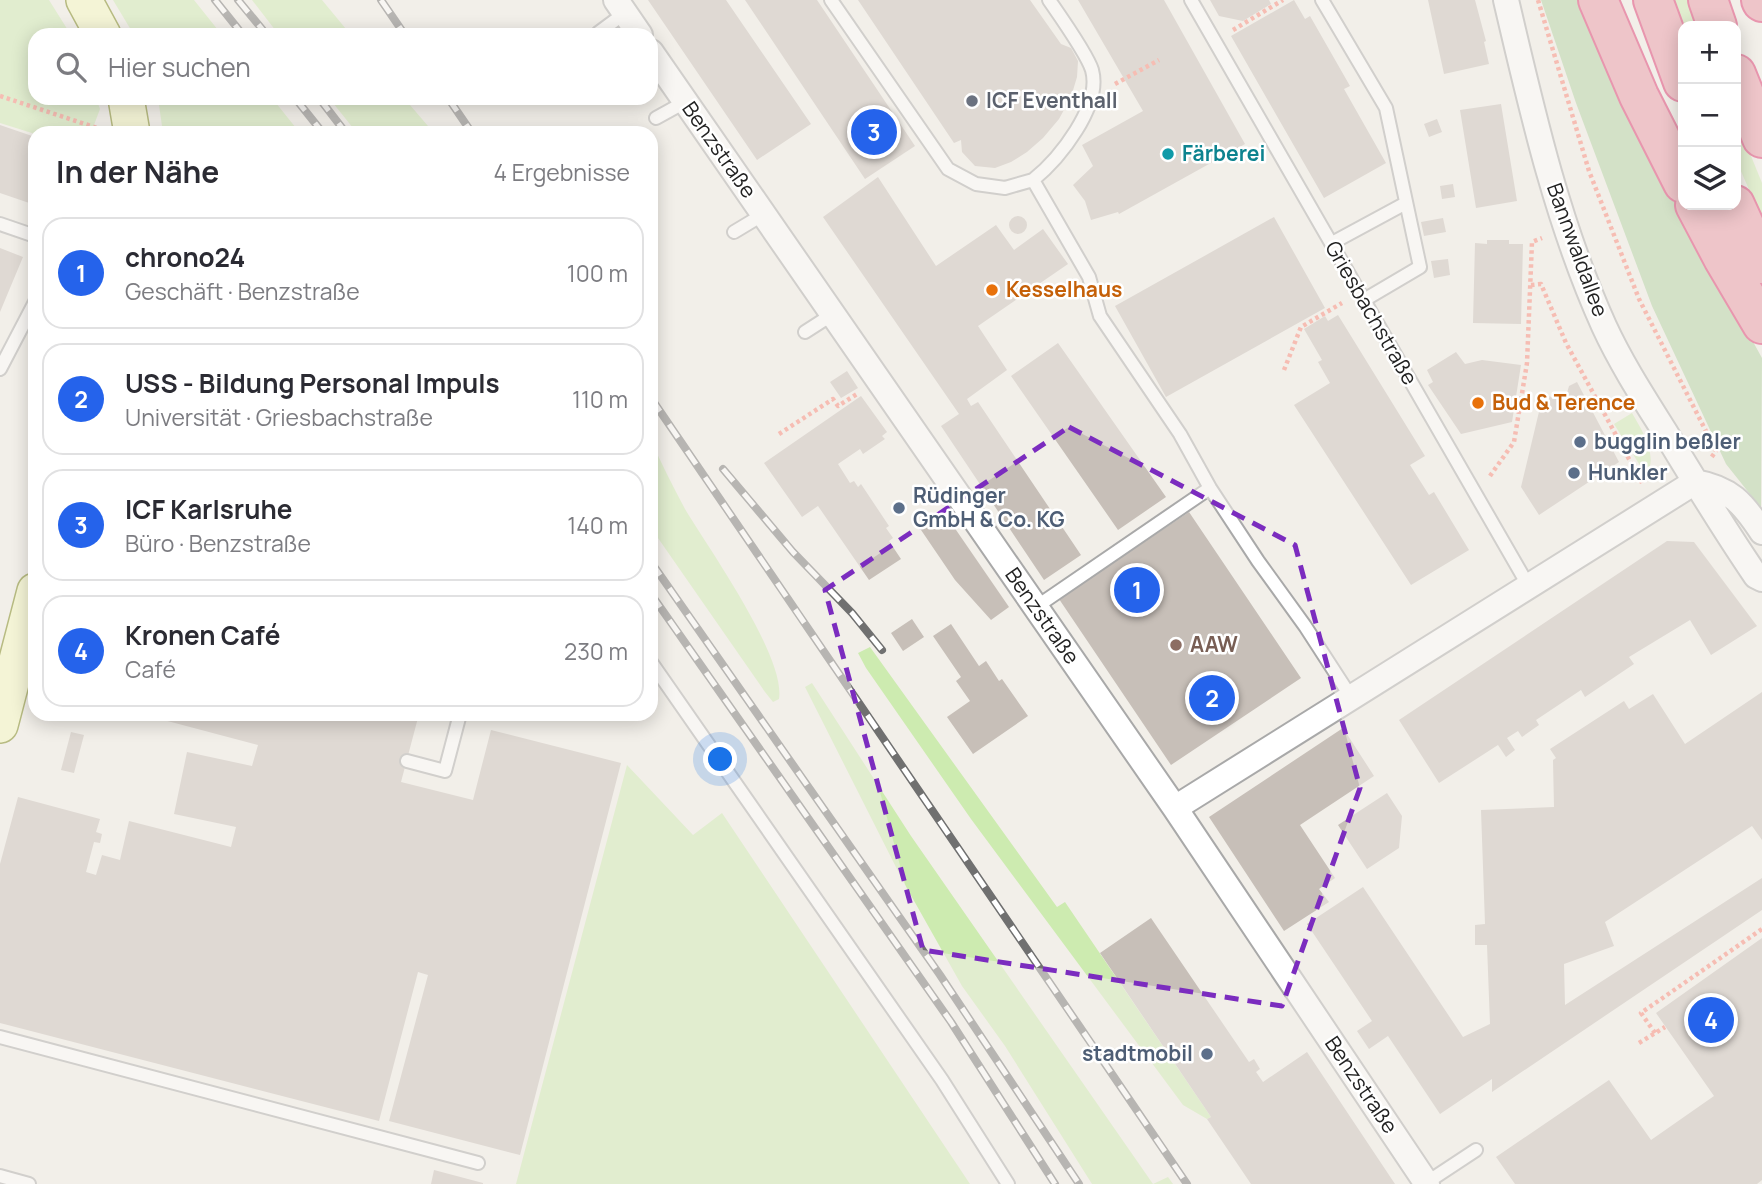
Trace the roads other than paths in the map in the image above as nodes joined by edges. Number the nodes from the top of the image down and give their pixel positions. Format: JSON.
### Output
{"nodes":[{"id":1,"x":84,"y":0,"type":"edge"},
{"id":2,"x":831,"y":0,"type":"edge"},
{"id":3,"x":1049,"y":0,"type":"edge"},
{"id":4,"x":1191,"y":0,"type":"edge"},
{"id":5,"x":1322,"y":0,"type":"edge"},
{"id":6,"x":1506,"y":0,"type":"edge"},
{"id":7,"x":1598,"y":0,"type":"edge"},
{"id":8,"x":1653,"y":0,"type":"edge"},
{"id":9,"x":1708,"y":0,"type":"edge"},
{"id":10,"x":621,"y":7,"type":"edge"},
{"id":11,"x":1715,"y":21,"type":"edge"},
{"id":12,"x":99,"y":28,"type":"edge"},
{"id":13,"x":602,"y":28,"type":"edge"},
{"id":14,"x":635,"y":28,"type":"edge"},
{"id":15,"x":658,"y":62,"type":"edge"},
{"id":16,"x":1678,"y":68,"type":"edge"},
{"id":17,"x":1740,"y":84,"type":"edge"},
{"id":18,"x":685,"y":102,"type":"junction"},
{"id":19,"x":656,"y":118,"type":"dead end"},
{"id":20,"x":1762,"y":138,"type":"edge"},
{"id":21,"x":1678,"y":173,"type":"edge"},
{"id":22,"x":1032,"y":180,"type":"junction"},
{"id":23,"x":1406,"y":204,"type":"junction"},
{"id":24,"x":1698,"y":210,"type":"edge"},
{"id":25,"x":1737,"y":210,"type":"edge"},
{"id":26,"x":764,"y":214,"type":"junction"},
{"id":27,"x":0,"y":224,"type":"edge"},
{"id":28,"x":734,"y":232,"type":"dead end"},
{"id":29,"x":28,"y":234,"type":"edge"},
{"id":30,"x":1332,"y":243,"type":"junction"},
{"id":31,"x":1762,"y":264,"type":"edge"},
{"id":32,"x":1362,"y":297,"type":"junction"},
{"id":33,"x":833,"y":314,"type":"junction"},
{"id":34,"x":28,"y":315,"type":"edge"},
{"id":35,"x":1762,"y":324,"type":"edge"},
{"id":36,"x":805,"y":332,"type":"dead end"},
{"id":37,"x":0,"y":369,"type":"edge"},
{"id":38,"x":1695,"y":482,"type":"junction"},
{"id":39,"x":1210,"y":488,"type":"junction"},
{"id":40,"x":1762,"y":532,"type":"edge"},
{"id":41,"x":1762,"y":579,"type":"edge"},
{"id":42,"x":1528,"y":585,"type":"junction"},
{"id":43,"x":1036,"y":607,"type":"junction"},
{"id":44,"x":28,"y":617,"type":"edge"},
{"id":45,"x":658,"y":672,"type":"edge"},
{"id":46,"x":1351,"y":697,"type":"junction"},
{"id":47,"x":458,"y":721,"type":"edge"},
{"id":48,"x":0,"y":725,"type":"edge"},
{"id":49,"x":407,"y":761,"type":"dead end"},
{"id":50,"x":1175,"y":808,"type":"junction"},
{"id":51,"x":0,"y":1037,"type":"edge"},
{"id":52,"x":1476,"y":1150,"type":"dead end"},
{"id":53,"x":478,"y":1163,"type":"dead end"},
{"id":54,"x":0,"y":1176,"type":"edge"},
{"id":55,"x":1427,"y":1183,"type":"edge"},
{"id":56,"x":29,"y":1184,"type":"edge"},
{"id":57,"x":1008,"y":1184,"type":"edge"}],
"edges":[{"from":1,"to":12,"type":"street"},
{"from":2,"to":22,"type":"lane"},
{"from":3,"to":22,"type":"lane"},
{"from":4,"to":30,"type":"lane","name":"Griesbachstraße"},
{"from":5,"to":23,"type":"lane"},
{"from":6,"to":38,"type":"street","name":"Bannwaldallee"},
{"from":7,"to":21,"type":"highway"},
{"from":8,"to":16,"type":"highway"},
{"from":9,"to":11,"type":"highway"},
{"from":10,"to":13,"type":"lane"},
{"from":10,"to":14,"type":"street"},
{"from":15,"to":18,"type":"street","name":"Benzstraße"},
{"from":17,"to":20,"type":"highway"},
{"from":18,"to":19,"type":"lane"},
{"from":18,"to":26,"type":"street","name":"Benzstraße"},
{"from":22,"to":39,"type":"lane"},
{"from":23,"to":30,"type":"lane"},
{"from":23,"to":32,"type":"lane"},
{"from":24,"to":35,"type":"highway"},
{"from":25,"to":31,"type":"highway"},
{"from":26,"to":28,"type":"lane"},
{"from":26,"to":33,"type":"street","name":"Benzstraße"},
{"from":27,"to":29,"type":"lane"},
{"from":30,"to":32,"type":"lane","name":"Griesbachstraße"},
{"from":32,"to":42,"type":"lane","name":"Griesbachstraße"},
{"from":33,"to":36,"type":"lane"},
{"from":33,"to":43,"type":"street","name":"Benzstraße"},
{"from":34,"to":37,"type":"lane"},
{"from":38,"to":40,"type":"street"},
{"from":38,"to":41,"type":"street","name":"Bannwaldallee"},
{"from":38,"to":42,"type":"street"},
{"from":39,"to":43,"type":"lane"},
{"from":39,"to":46,"type":"lane"},
{"from":42,"to":46,"type":"street"},
{"from":43,"to":50,"type":"street","name":"Benzstraße"},
{"from":44,"to":48,"type":"street"},
{"from":45,"to":57,"type":"lane"},
{"from":46,"to":50,"type":"street"},
{"from":47,"to":49,"type":"lane"},
{"from":50,"to":55,"type":"street","name":"Benzstraße"},
{"from":51,"to":53,"type":"lane"},
{"from":52,"to":55,"type":"lane"},
{"from":54,"to":56,"type":"lane"}]}
